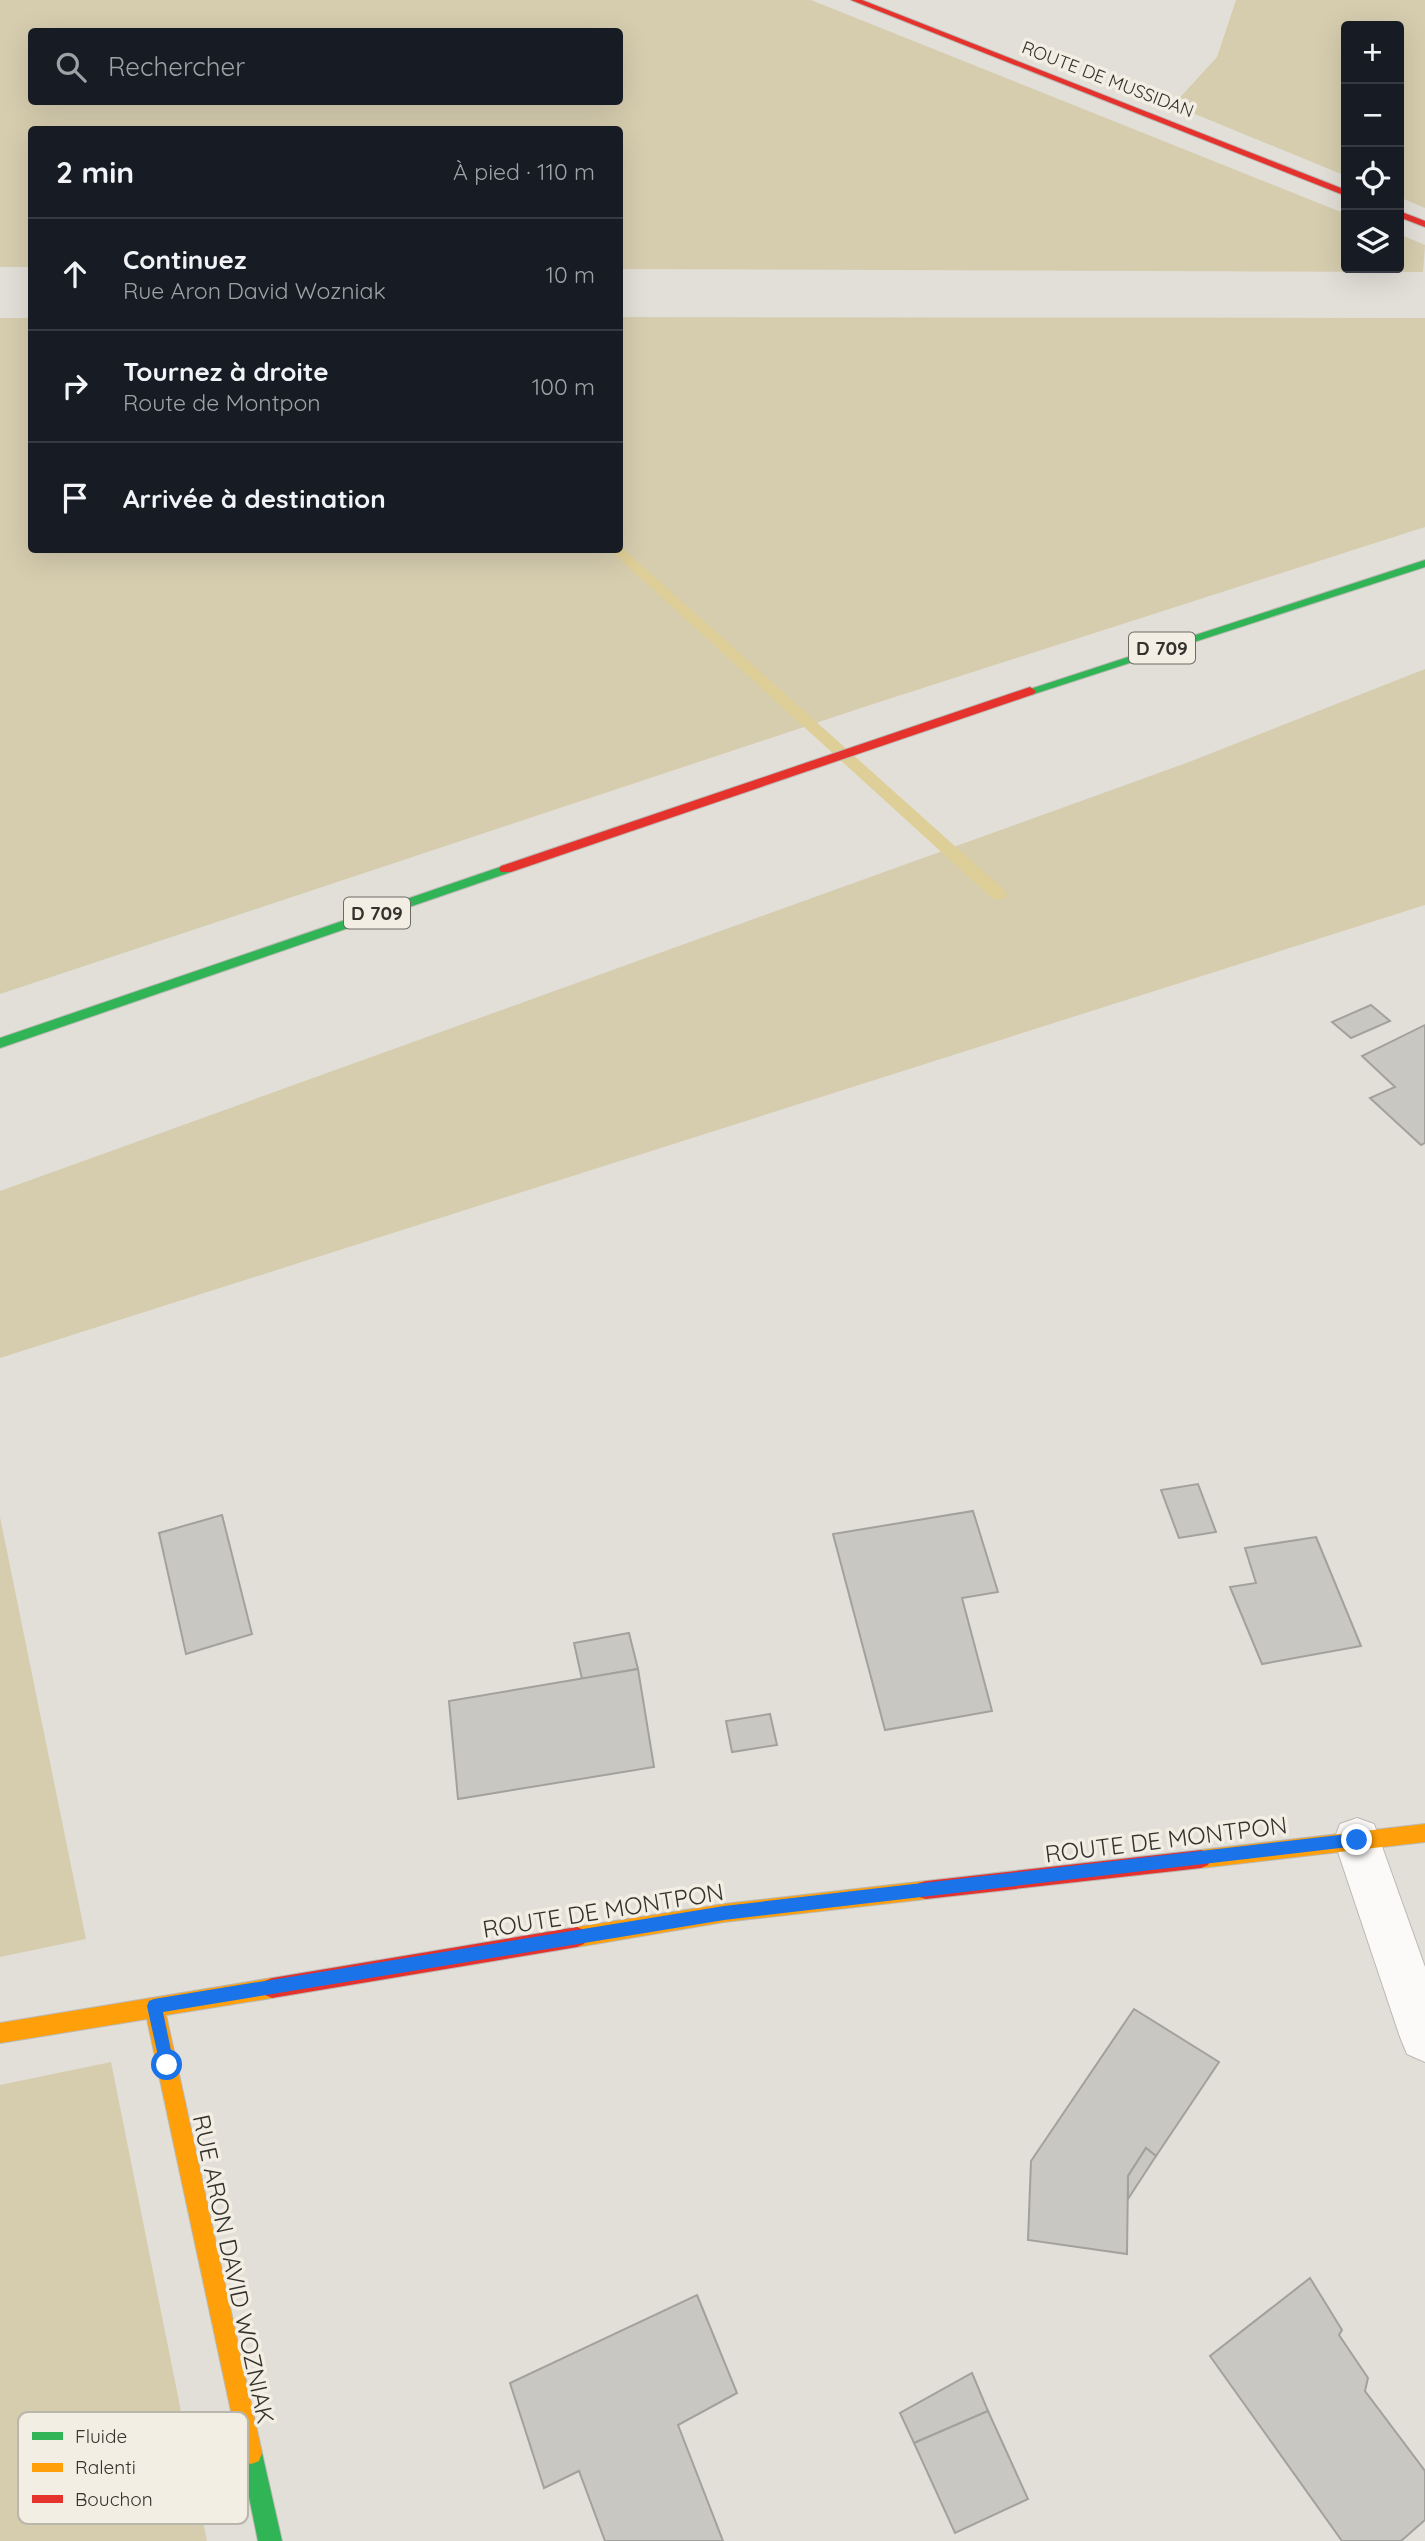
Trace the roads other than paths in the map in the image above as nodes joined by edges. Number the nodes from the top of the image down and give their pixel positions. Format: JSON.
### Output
{"nodes":[{"id":1,"x":855,"y":0,"type":"edge"},
{"id":2,"x":1341,"y":191,"type":"edge"},
{"id":3,"x":1404,"y":216,"type":"edge"},
{"id":4,"x":1425,"y":224,"type":"edge"},
{"id":5,"x":1425,"y":563,"type":"edge"},
{"id":6,"x":0,"y":1043,"type":"edge"},
{"id":7,"x":1425,"y":1833,"type":"edge"},
{"id":8,"x":1357,"y":1840,"type":"junction"},
{"id":9,"x":154,"y":2006,"type":"junction"},
{"id":10,"x":0,"y":2033,"type":"edge"},
{"id":11,"x":1425,"y":2037,"type":"edge"},
{"id":12,"x":242,"y":2412,"type":"edge"},
{"id":13,"x":248,"y":2440,"type":"edge"},
{"id":14,"x":270,"y":2541,"type":"edge"}],
"edges":[{"from":1,"to":2,"type":"main road","name":"ROUTE DE MUSSIDAN"},
{"from":3,"to":4,"type":"main road"},
{"from":5,"to":6,"type":"main road","number":"D 709"},
{"from":7,"to":8,"type":"main road","name":"ROUTE DE MONTPON"},
{"from":8,"to":9,"type":"main road","name":"ROUTE DE MONTPON"},
{"from":8,"to":11,"type":"street"},
{"from":9,"to":10,"type":"main road","name":"ROUTE DE MONTPON"},
{"from":9,"to":12,"type":"main road","name":"RUE ARON DAVID WOZNIAK"},
{"from":13,"to":14,"type":"main road","name":"RUE ARON DAVID WOZNIAK"}]}
